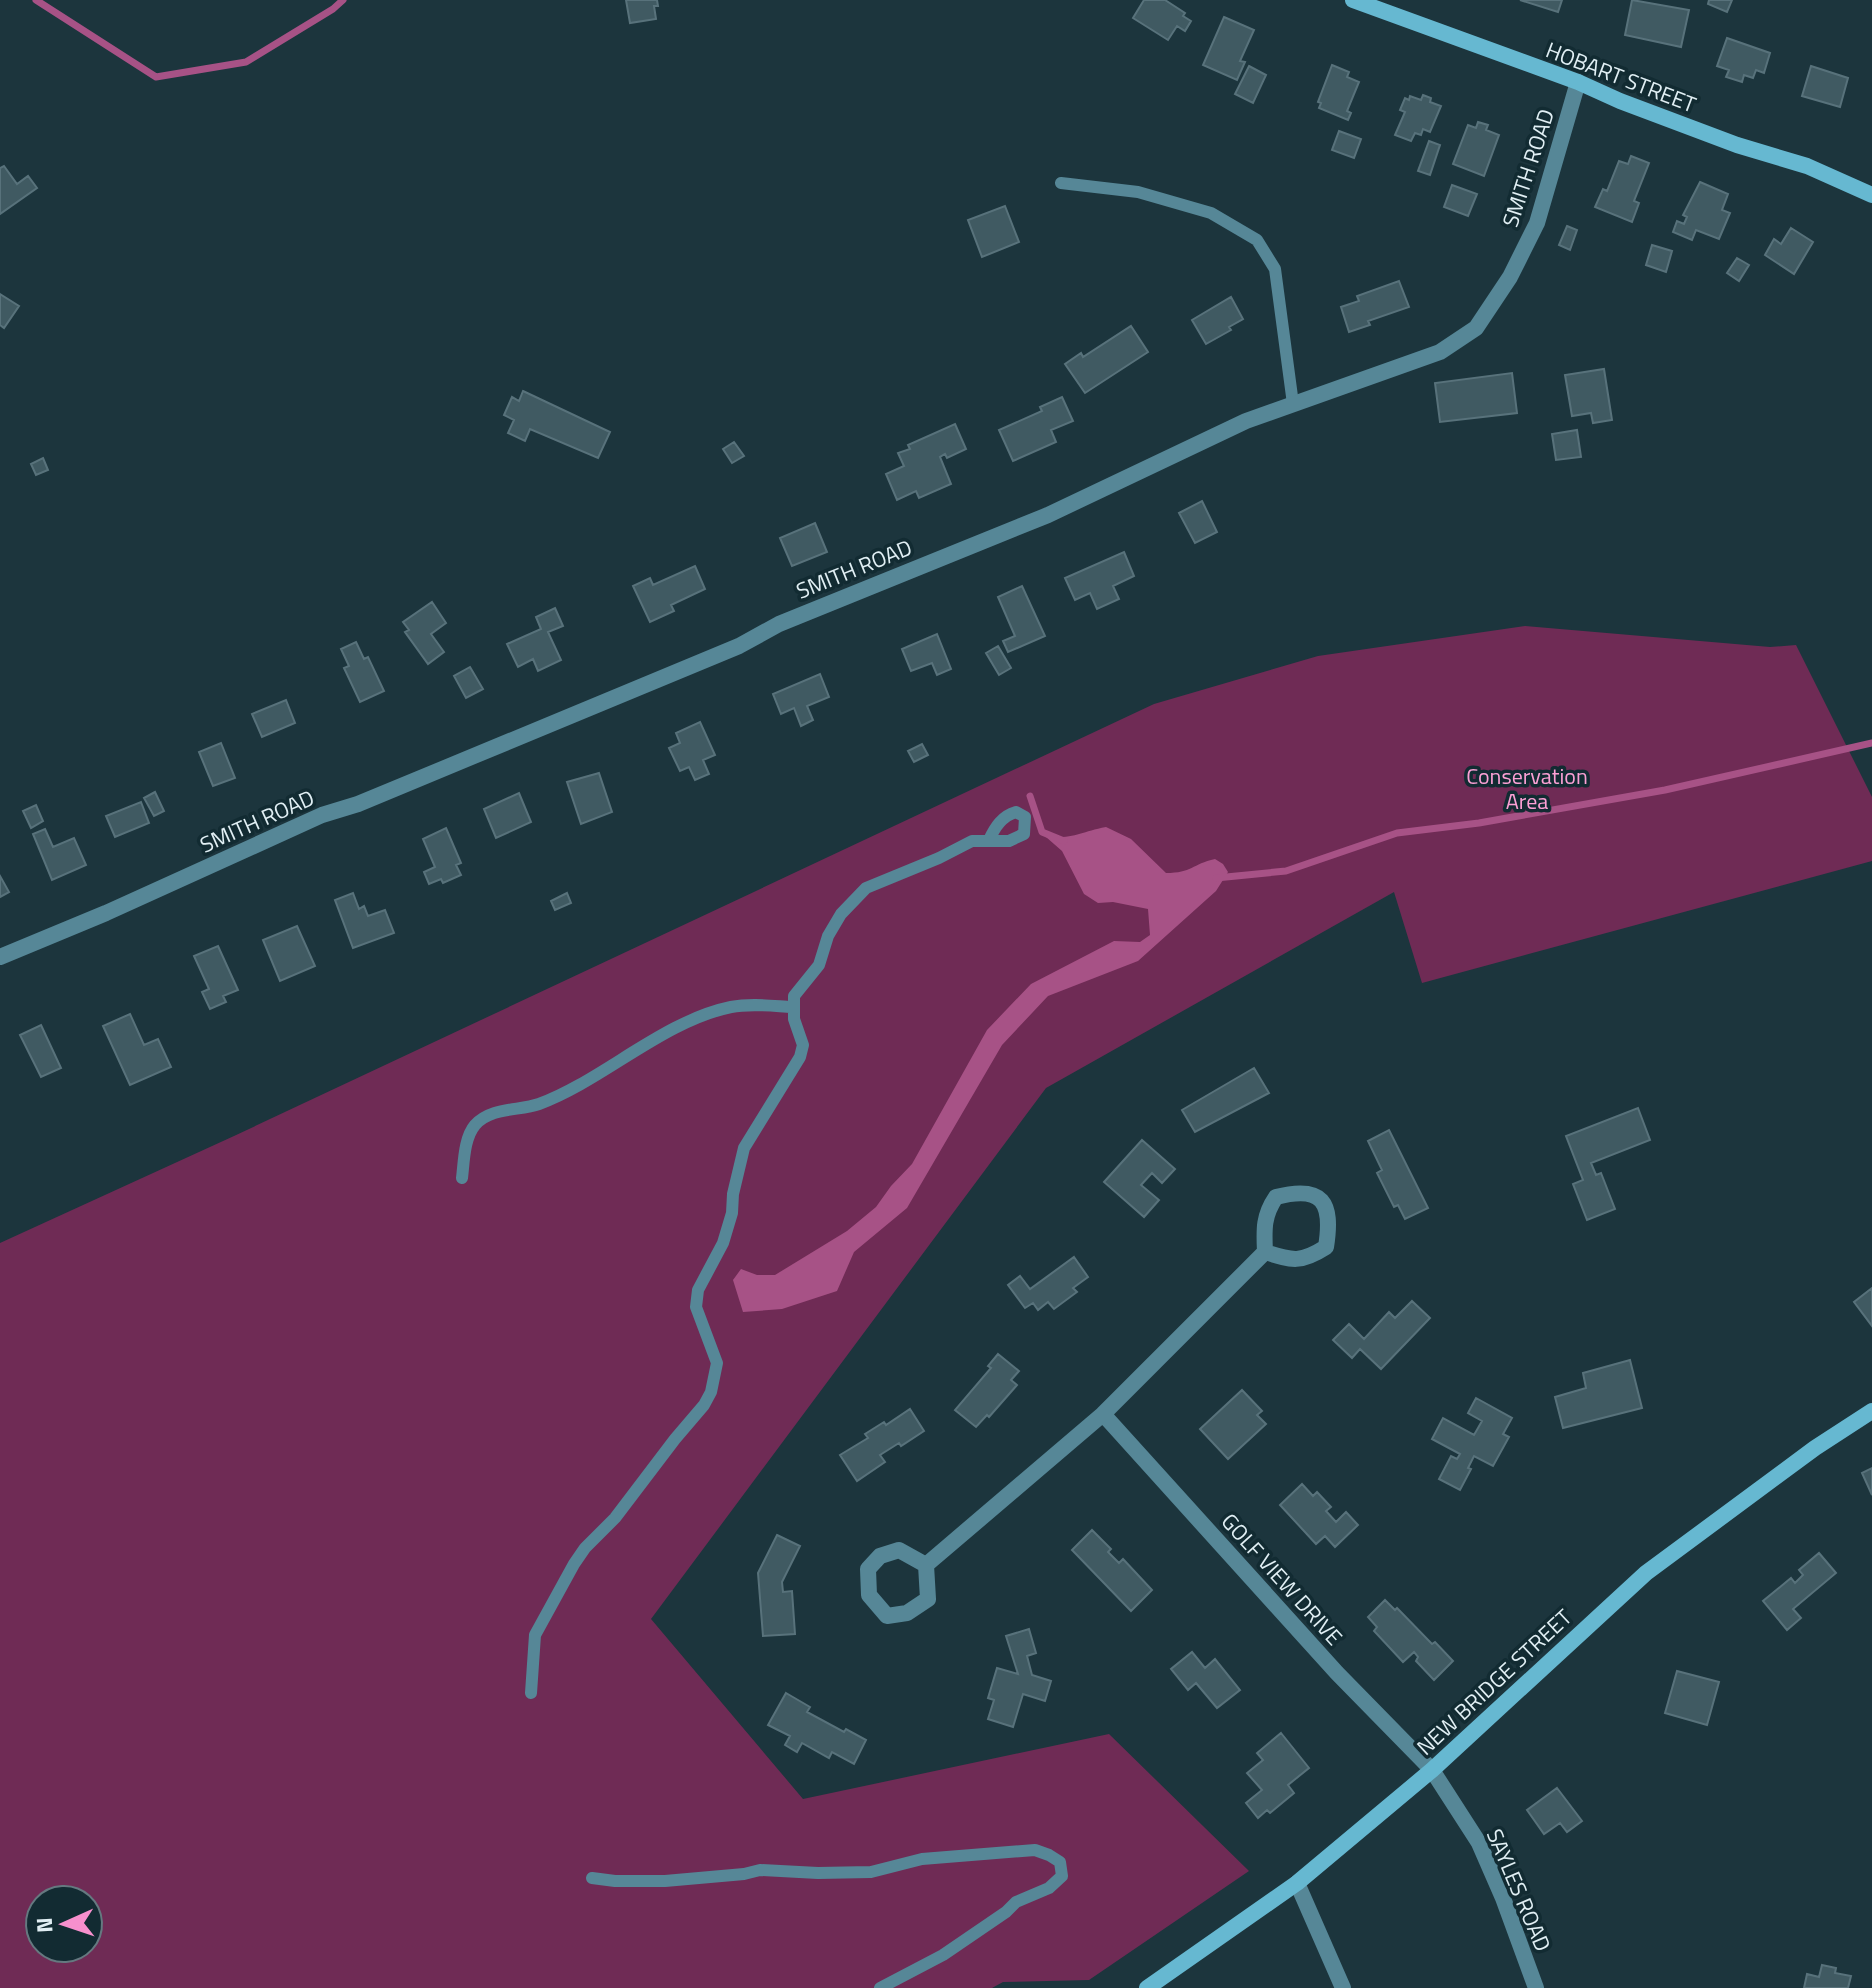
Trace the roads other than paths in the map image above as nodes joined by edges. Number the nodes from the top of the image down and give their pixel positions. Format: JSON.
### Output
{"nodes":[{"id":1,"x":1353,"y":0,"type":"edge"},
{"id":2,"x":1578,"y":82,"type":"junction"},
{"id":3,"x":1061,"y":183,"type":"dead end"},
{"id":4,"x":1872,"y":195,"type":"edge"},
{"id":5,"x":1293,"y":404,"type":"junction"},
{"id":6,"x":989,"y":840,"type":"dead end"},
{"id":7,"x":0,"y":957,"type":"edge"},
{"id":8,"x":792,"y":1007,"type":"junction"},
{"id":9,"x":462,"y":1178,"type":"dead end"},
{"id":10,"x":1265,"y":1252,"type":"junction"},
{"id":11,"x":1872,"y":1411,"type":"edge"},
{"id":12,"x":1103,"y":1414,"type":"junction"},
{"id":13,"x":926,"y":1565,"type":"junction"},
{"id":14,"x":531,"y":1693,"type":"dead end"},
{"id":15,"x":1432,"y":1770,"type":"junction"},
{"id":16,"x":592,"y":1878,"type":"dead end"},
{"id":17,"x":1297,"y":1883,"type":"junction"},
{"id":18,"x":880,"y":1988,"type":"edge"},
{"id":19,"x":1147,"y":1988,"type":"edge"},
{"id":20,"x":1343,"y":1988,"type":"edge"},
{"id":21,"x":1536,"y":1988,"type":"edge"}],
"edges":[{"from":1,"to":2,"type":"street","name":"HOBART STREET"},
{"from":2,"to":4,"type":"street","name":"HOBART STREET"},
{"from":2,"to":5,"type":"street","name":"SMITH ROAD"},
{"from":3,"to":5,"type":"lane"},
{"from":5,"to":7,"type":"street","name":"SMITH ROAD"},
{"from":6,"to":8,"type":"lane"},
{"from":8,"to":9,"type":"lane"},
{"from":8,"to":14,"type":"lane"},
{"from":10,"to":10,"type":"street"},
{"from":10,"to":12,"type":"street"},
{"from":11,"to":15,"type":"street","name":"NEW BRIDGE STREET"},
{"from":12,"to":13,"type":"street"},
{"from":12,"to":15,"type":"street","name":"GOLF VIEW DRIVE"},
{"from":13,"to":13,"type":"street"},
{"from":15,"to":17,"type":"street","name":"NEW BRIDGE STREET"},
{"from":15,"to":21,"type":"street","name":"SAYLES ROAD"},
{"from":16,"to":18,"type":"lane"},
{"from":17,"to":19,"type":"street","name":"NEW BRIDGE STREET"},
{"from":17,"to":20,"type":"street"}]}
